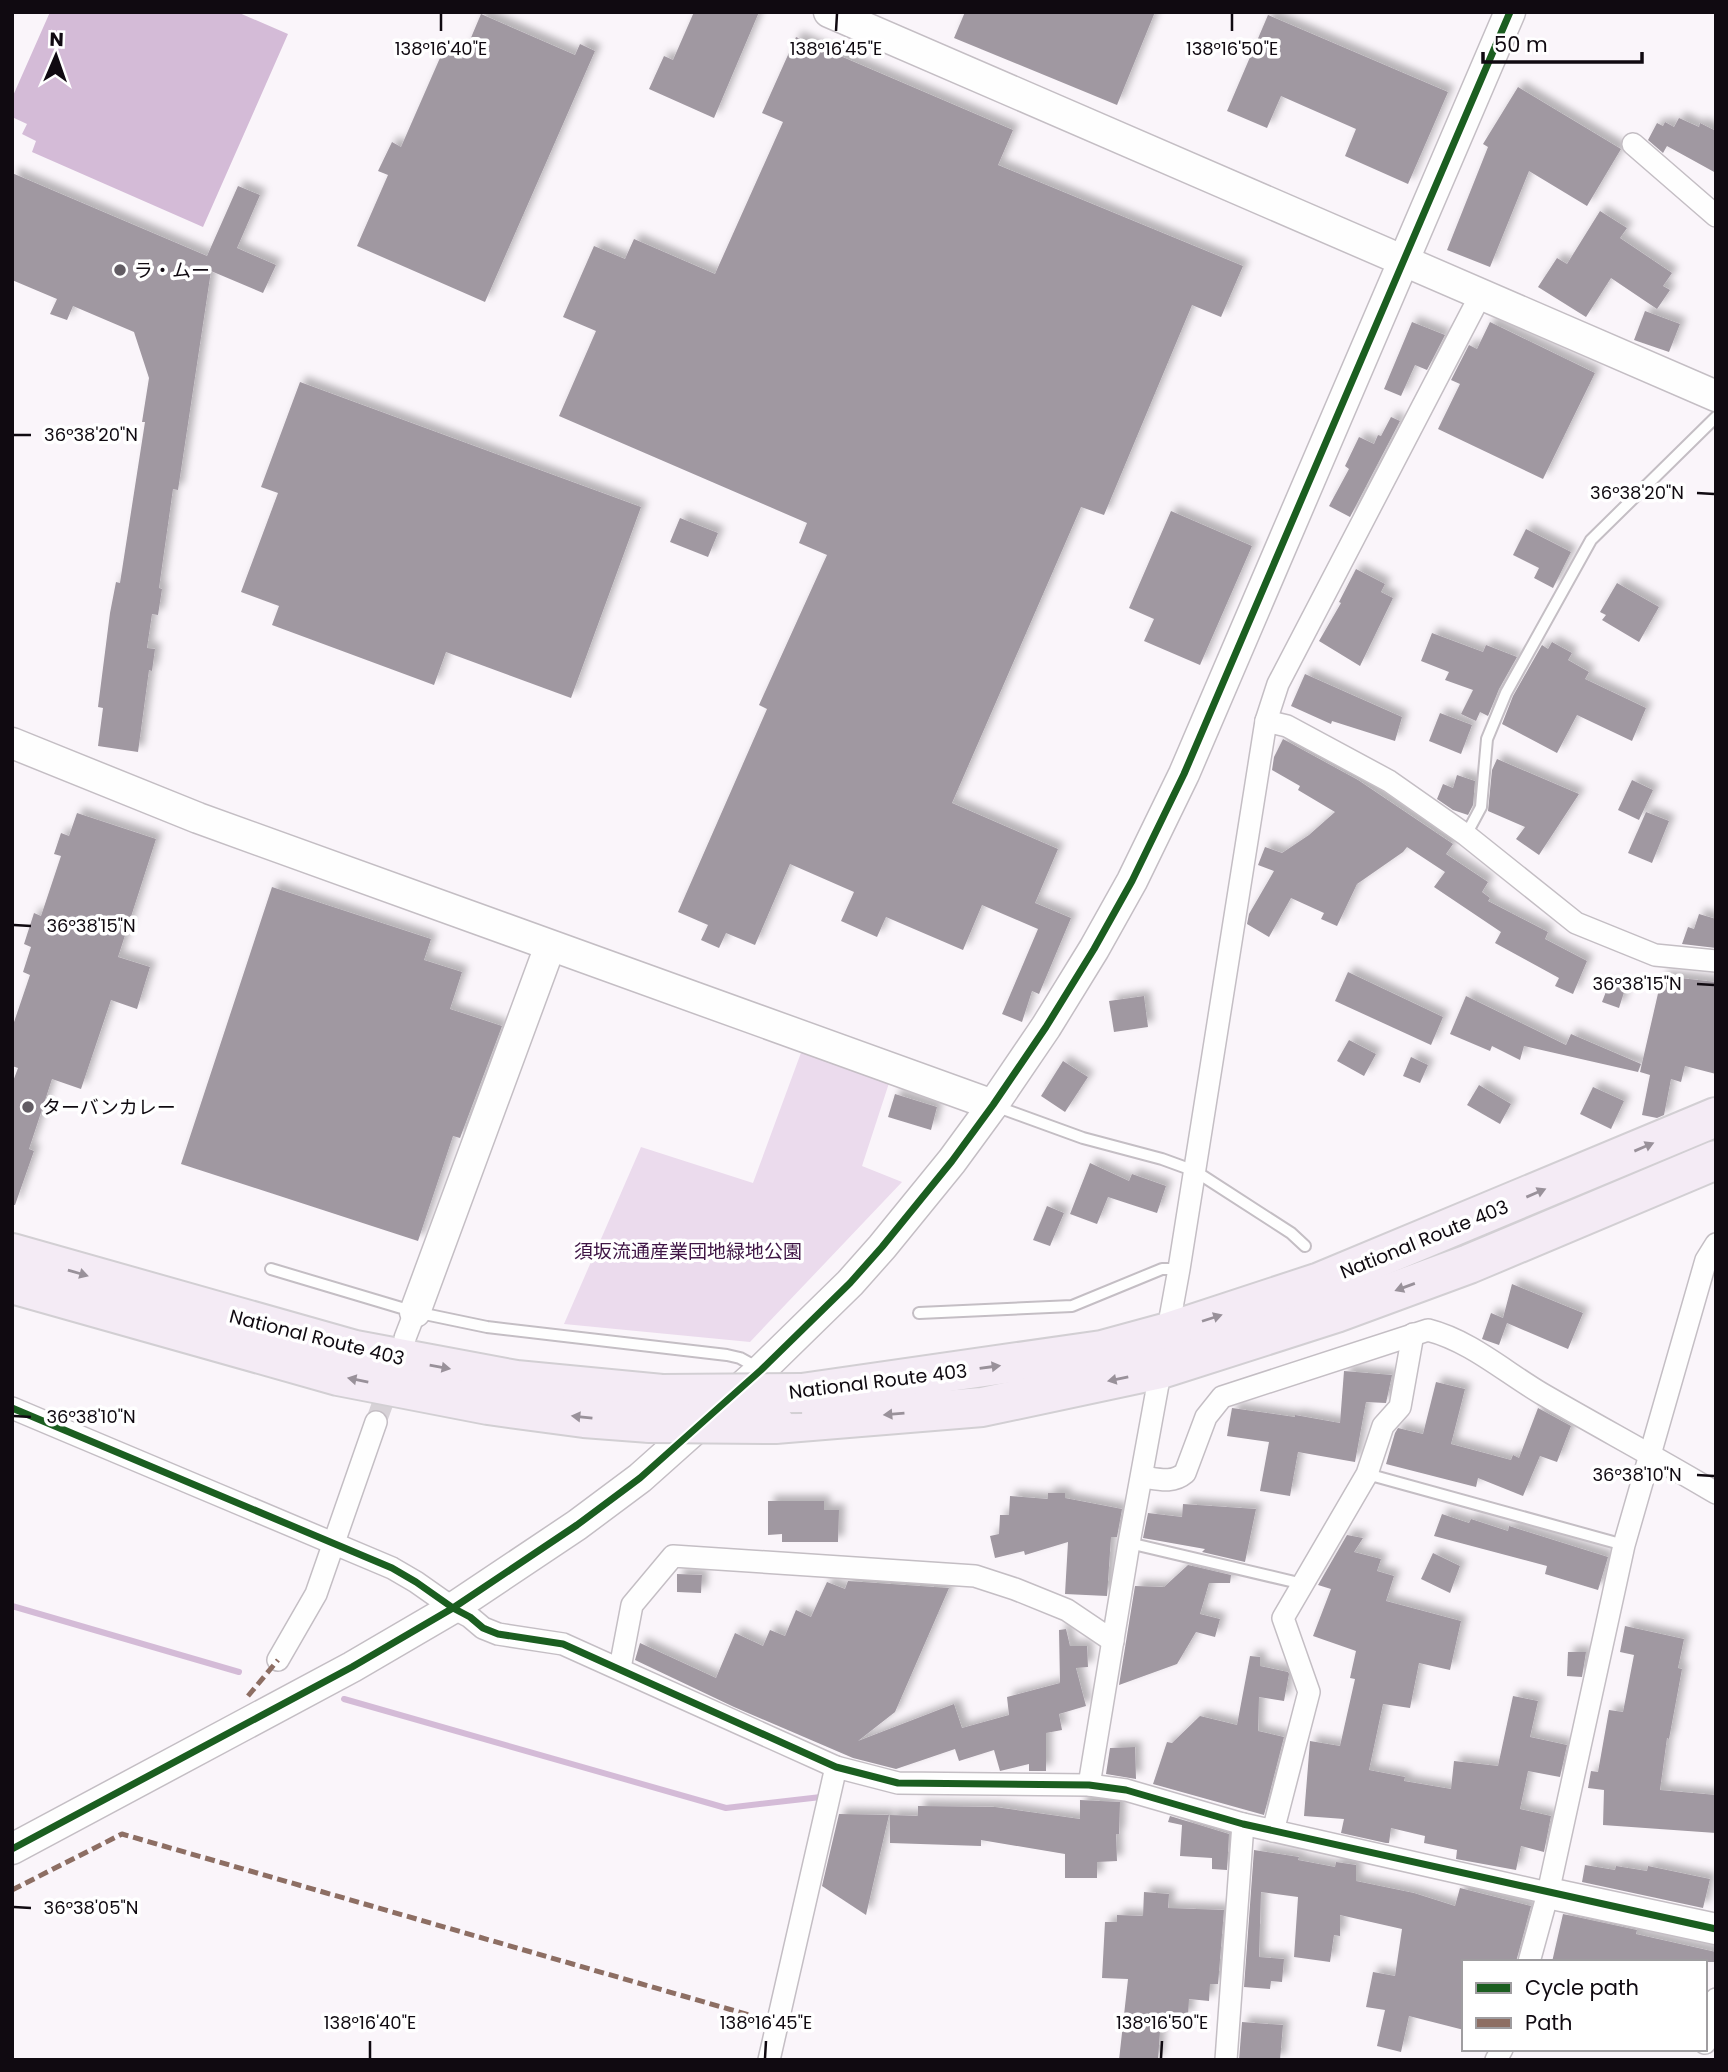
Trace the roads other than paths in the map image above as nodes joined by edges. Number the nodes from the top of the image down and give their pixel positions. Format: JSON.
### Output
{"nodes":[{"id":1,"x":829,"y":12,"type":"edge"},
{"id":2,"x":1510,"y":12,"type":"edge"},
{"id":3,"x":1633,"y":144,"type":"dead end"},
{"id":4,"x":1716,"y":216,"type":"edge"},
{"id":5,"x":1402,"y":261,"type":"junction"},
{"id":6,"x":1481,"y":293,"type":"junction"},
{"id":7,"x":1716,"y":396,"type":"edge"},
{"id":8,"x":1716,"y":416,"type":"edge"},
{"id":9,"x":1266,"y":721,"type":"junction"},
{"id":10,"x":12,"y":743,"type":"edge"},
{"id":11,"x":1466,"y":835,"type":"junction"},
{"id":12,"x":550,"y":946,"type":"junction"},
{"id":13,"x":1716,"y":961,"type":"edge"},
{"id":14,"x":993,"y":1105,"type":"junction"},
{"id":15,"x":1716,"y":1117,"type":"edge"},
{"id":16,"x":1716,"y":1160,"type":"edge"},
{"id":17,"x":1195,"y":1171,"type":"junction"},
{"id":18,"x":1716,"y":1244,"type":"edge"},
{"id":19,"x":1306,"y":1245,"type":"dead end"},
{"id":20,"x":12,"y":1254,"type":"edge"},
{"id":21,"x":271,"y":1269,"type":"dead end"},
{"id":22,"x":1179,"y":1269,"type":"junction"},
{"id":23,"x":12,"y":1284,"type":"edge"},
{"id":24,"x":919,"y":1313,"type":"dead end"},
{"id":25,"x":410,"y":1325,"type":"junction"},
{"id":26,"x":1168,"y":1332,"type":"junction"},
{"id":27,"x":1413,"y":1334,"type":"junction"},
{"id":28,"x":1161,"y":1369,"type":"junction"},
{"id":29,"x":761,"y":1370,"type":"junction"},
{"id":30,"x":12,"y":1408,"type":"edge"},
{"id":31,"x":656,"y":1408,"type":"junction"},
{"id":32,"x":376,"y":1422,"type":"tunnel mouth"},
{"id":33,"x":1650,"y":1453,"type":"junction"},
{"id":34,"x":1367,"y":1474,"type":"junction"},
{"id":35,"x":1142,"y":1477,"type":"junction"},
{"id":36,"x":1716,"y":1493,"type":"edge"},
{"id":37,"x":1129,"y":1543,"type":"junction"},
{"id":38,"x":334,"y":1544,"type":"junction"},
{"id":39,"x":1624,"y":1545,"type":"junction"},
{"id":40,"x":1303,"y":1584,"type":"junction"},
{"id":41,"x":453,"y":1608,"type":"junction"},
{"id":42,"x":1113,"y":1641,"type":"junction"},
{"id":43,"x":278,"y":1660,"type":"dead end"},
{"id":44,"x":620,"y":1668,"type":"junction"},
{"id":45,"x":836,"y":1767,"type":"junction"},
{"id":46,"x":1089,"y":1785,"type":"junction"},
{"id":47,"x":1242,"y":1824,"type":"junction"},
{"id":48,"x":1273,"y":1831,"type":"junction"},
{"id":49,"x":12,"y":1849,"type":"edge"},
{"id":50,"x":1548,"y":1893,"type":"junction"},
{"id":51,"x":1716,"y":1929,"type":"edge"},
{"id":52,"x":1530,"y":1960,"type":"edge"},
{"id":53,"x":1716,"y":1998,"type":"edge"},
{"id":54,"x":1707,"y":2035,"type":"edge"},
{"id":55,"x":769,"y":2060,"type":"edge"},
{"id":56,"x":1226,"y":2060,"type":"edge"}],
"edges":[{"from":1,"to":5,"type":"street"},
{"from":2,"to":5,"type":"street"},
{"from":3,"to":4,"type":"street"},
{"from":5,"to":6,"type":"street"},
{"from":5,"to":14,"type":"street"},
{"from":6,"to":7,"type":"street"},
{"from":6,"to":9,"type":"street"},
{"from":8,"to":11,"type":"lane"},
{"from":9,"to":11,"type":"street"},
{"from":9,"to":17,"type":"street"},
{"from":10,"to":12,"type":"street"},
{"from":11,"to":13,"type":"street"},
{"from":12,"to":14,"type":"street"},
{"from":12,"to":25,"type":"street"},
{"from":14,"to":17,"type":"lane"},
{"from":14,"to":29,"type":"street"},
{"from":26,"to":15,"type":"highway","name":"National Route 403","one_way":true},
{"from":16,"to":28,"type":"highway","name":"National Route 403","one_way":true},
{"from":17,"to":19,"type":"lane"},
{"from":17,"to":22,"type":"street"},
{"from":18,"to":33,"type":"street"},
{"from":20,"to":31,"type":"highway","name":"National Route 403","one_way":true},
{"from":21,"to":25,"type":"lane"},
{"from":22,"to":24,"type":"lane"},
{"from":22,"to":26,"type":"street"},
{"from":31,"to":23,"type":"highway","name":"National Route 403","one_way":true},
{"from":25,"to":29,"type":"lane"},
{"from":26,"to":28,"type":"street"},
{"from":31,"to":26,"type":"highway","name":"National Route 403","one_way":true,"bridge":true},
{"from":27,"to":33,"type":"street"},
{"from":27,"to":34,"type":"street"},
{"from":27,"to":35,"type":"street"},
{"from":28,"to":31,"type":"highway","name":"National Route 403","one_way":true,"bridge":true},
{"from":28,"to":35,"type":"street"},
{"from":29,"to":41,"type":"street"},
{"from":30,"to":38,"type":"street"},
{"from":32,"to":38,"type":"street"},
{"from":33,"to":36,"type":"street"},
{"from":33,"to":39,"type":"street"},
{"from":34,"to":39,"type":"lane"},
{"from":34,"to":40,"type":"street"},
{"from":35,"to":37,"type":"street"},
{"from":37,"to":40,"type":"lane"},
{"from":37,"to":42,"type":"street"},
{"from":38,"to":41,"type":"street"},
{"from":38,"to":43,"type":"street"},
{"from":39,"to":50,"type":"street"},
{"from":40,"to":48,"type":"street"},
{"from":41,"to":44,"type":"street"},
{"from":41,"to":49,"type":"street"},
{"from":42,"to":44,"type":"street"},
{"from":42,"to":46,"type":"street"},
{"from":44,"to":45,"type":"street"},
{"from":45,"to":46,"type":"street"},
{"from":45,"to":55,"type":"street"},
{"from":46,"to":47,"type":"street"},
{"from":47,"to":48,"type":"street"},
{"from":47,"to":56,"type":"street"},
{"from":48,"to":50,"type":"street"},
{"from":50,"to":51,"type":"street"},
{"from":50,"to":52,"type":"street"},
{"from":53,"to":54,"type":"street"}]}
